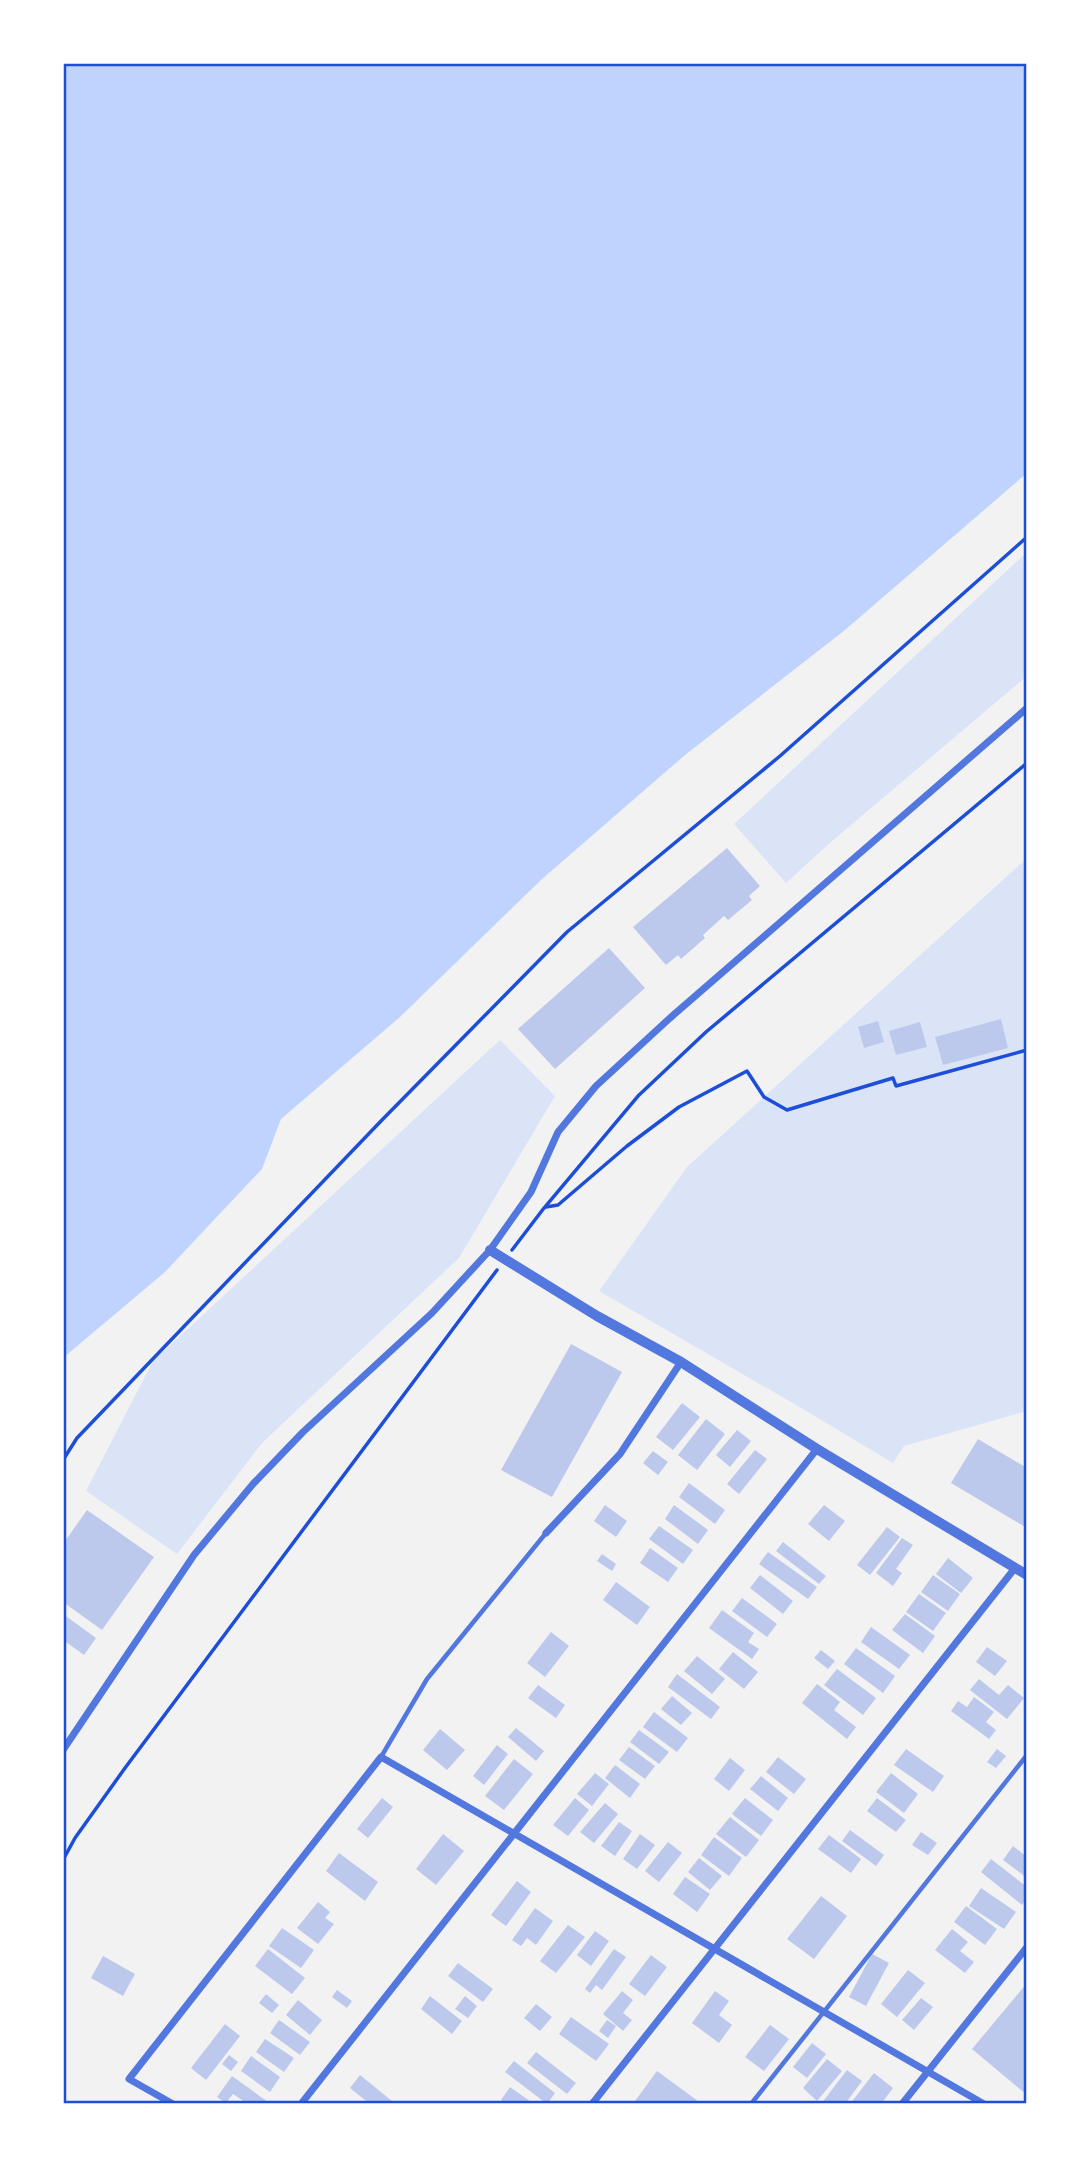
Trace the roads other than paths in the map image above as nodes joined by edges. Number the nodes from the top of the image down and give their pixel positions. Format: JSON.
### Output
{"nodes":[{"id":1,"x":1027,"y":708,"type":"edge"},
{"id":2,"x":490,"y":1250,"type":"junction"},
{"id":3,"x":681,"y":1362,"type":"junction"},
{"id":4,"x":817,"y":1450,"type":"junction"},
{"id":5,"x":546,"y":1533,"type":"joint"},
{"id":6,"x":1014,"y":1568,"type":"junction"},
{"id":7,"x":1027,"y":1575,"type":"edge"},
{"id":8,"x":63,"y":1750,"type":"edge"},
{"id":9,"x":1027,"y":1755,"type":"edge"},
{"id":10,"x":381,"y":1757,"type":"junction"},
{"id":11,"x":513,"y":1833,"type":"junction"},
{"id":12,"x":1027,"y":1947,"type":"edge"},
{"id":13,"x":714,"y":1948,"type":"junction"},
{"id":14,"x":824,"y":2012,"type":"junction"},
{"id":15,"x":929,"y":2072,"type":"junction"},
{"id":16,"x":173,"y":2104,"type":"edge"},
{"id":17,"x":300,"y":2104,"type":"edge"},
{"id":18,"x":592,"y":2104,"type":"edge"},
{"id":19,"x":751,"y":2104,"type":"edge"},
{"id":20,"x":902,"y":2104,"type":"edge"},
{"id":21,"x":984,"y":2104,"type":"edge"}],
"edges":[{"from":1,"to":2,"type":"street"},
{"from":2,"to":3,"type":"street"},
{"from":2,"to":8,"type":"street"},
{"from":3,"to":4,"type":"street"},
{"from":3,"to":5,"type":"street"},
{"from":4,"to":6,"type":"street"},
{"from":4,"to":11,"type":"street"},
{"from":5,"to":10,"type":"lane"},
{"from":6,"to":7,"type":"street"},
{"from":6,"to":13,"type":"street"},
{"from":9,"to":14,"type":"lane"},
{"from":10,"to":11,"type":"street"},
{"from":10,"to":16,"type":"street"},
{"from":11,"to":13,"type":"street"},
{"from":11,"to":17,"type":"street"},
{"from":12,"to":15,"type":"street"},
{"from":13,"to":14,"type":"street"},
{"from":13,"to":18,"type":"street"},
{"from":14,"to":15,"type":"street"},
{"from":14,"to":19,"type":"lane"},
{"from":15,"to":20,"type":"street"},
{"from":15,"to":21,"type":"street"}]}
